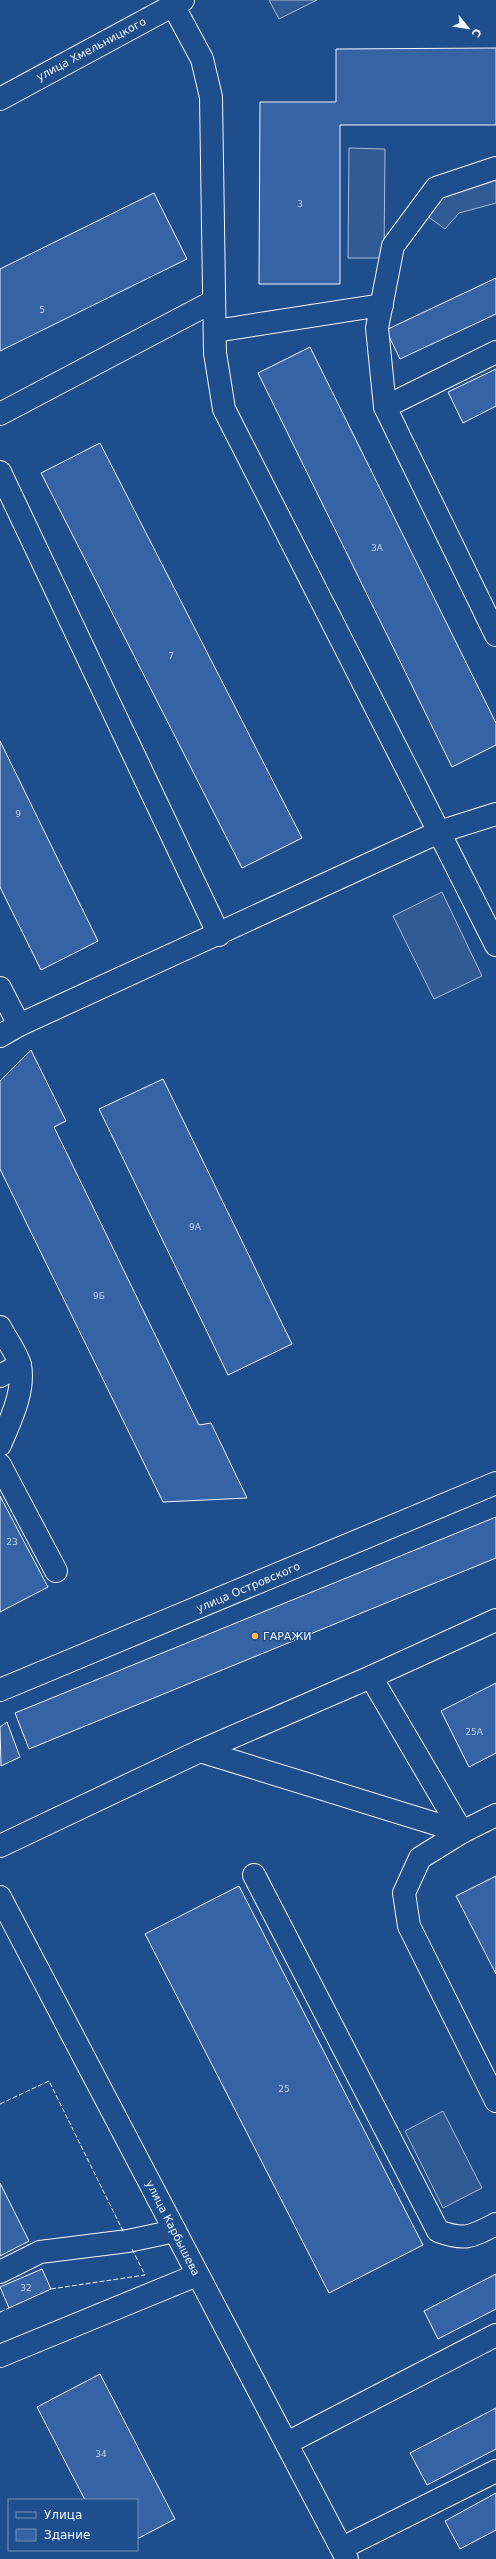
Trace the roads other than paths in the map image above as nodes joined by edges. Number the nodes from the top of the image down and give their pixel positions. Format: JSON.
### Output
{"nodes":[{"id":1,"x":178,"y":3,"type":"edge"},
{"id":2,"x":0,"y":98,"type":"edge"},
{"id":3,"x":496,"y":168,"type":"edge"},
{"id":4,"x":214,"y":301,"type":"junction"},
{"id":5,"x":382,"y":305,"type":"junction"},
{"id":6,"x":215,"y":331,"type":"junction"},
{"id":7,"x":496,"y":352,"type":"edge"},
{"id":8,"x":385,"y":407,"type":"junction"},
{"id":9,"x":0,"y":414,"type":"edge"},
{"id":10,"x":0,"y":472,"type":"edge"},
{"id":11,"x":496,"y":635,"type":"edge"},
{"id":12,"x":496,"y":814,"type":"edge"},
{"id":13,"x":439,"y":832,"type":"junction"},
{"id":14,"x":220,"y":935,"type":"junction"},
{"id":15,"x":496,"y":945,"type":"edge"},
{"id":16,"x":0,"y":988,"type":"edge"},
{"id":17,"x":19,"y":1026,"type":"junction"},
{"id":18,"x":0,"y":1036,"type":"edge"},
{"id":19,"x":0,"y":1327,"type":"edge"},
{"id":20,"x":20,"y":1365,"type":"junction"},
{"id":21,"x":0,"y":1376,"type":"edge"},
{"id":22,"x":0,"y":1445,"type":"edge"},
{"id":23,"x":0,"y":1465,"type":"edge"},
{"id":24,"x":496,"y":1483,"type":"edge"},
{"id":25,"x":56,"y":1572,"type":"dead end"},
{"id":26,"x":496,"y":1620,"type":"edge"},
{"id":27,"x":371,"y":1677,"type":"junction"},
{"id":28,"x":0,"y":1690,"type":"edge"},
{"id":29,"x":200,"y":1751,"type":"junction"},
{"id":30,"x":496,"y":1815,"type":"edge"},
{"id":31,"x":462,"y":1832,"type":"junction"},
{"id":32,"x":0,"y":1846,"type":"edge"},
{"id":33,"x":254,"y":1875,"type":"dead end"},
{"id":34,"x":0,"y":1897,"type":"edge"},
{"id":35,"x":496,"y":2101,"type":"edge"},
{"id":36,"x":496,"y":2224,"type":"edge"},
{"id":37,"x":175,"y":2231,"type":"junction"},
{"id":38,"x":0,"y":2272,"type":"edge"},
{"id":39,"x":196,"y":2275,"type":"junction"},
{"id":40,"x":496,"y":2335,"type":"edge"},
{"id":41,"x":0,"y":2356,"type":"edge"},
{"id":42,"x":287,"y":2444,"type":"junction"},
{"id":43,"x":496,"y":2472,"type":"edge"},
{"id":44,"x":345,"y":2554,"type":"edge"}],
"edges":[{"from":1,"to":2,"type":"street","name":"улица Хмельницкого"},
{"from":1,"to":4,"type":"street"},
{"from":3,"to":5,"type":"street"},
{"from":4,"to":6,"type":"street"},
{"from":4,"to":9,"type":"street"},
{"from":5,"to":6,"type":"street"},
{"from":5,"to":8,"type":"street"},
{"from":6,"to":13,"type":"street"},
{"from":7,"to":8,"type":"street"},
{"from":8,"to":11,"type":"street"},
{"from":10,"to":14,"type":"street"},
{"from":12,"to":13,"type":"street"},
{"from":13,"to":14,"type":"street"},
{"from":13,"to":15,"type":"street"},
{"from":14,"to":17,"type":"street"},
{"from":16,"to":17,"type":"street"},
{"from":17,"to":18,"type":"street"},
{"from":19,"to":20,"type":"street"},
{"from":20,"to":21,"type":"street"},
{"from":20,"to":22,"type":"street"},
{"from":23,"to":25,"type":"street"},
{"from":24,"to":28,"type":"street","name":"улица Островского"},
{"from":26,"to":27,"type":"street"},
{"from":27,"to":29,"type":"street"},
{"from":27,"to":31,"type":"street"},
{"from":29,"to":31,"type":"street"},
{"from":29,"to":32,"type":"street"},
{"from":30,"to":31,"type":"street"},
{"from":31,"to":35,"type":"street"},
{"from":33,"to":36,"type":"street"},
{"from":34,"to":37,"type":"street","name":"улица Карбышева"},
{"from":37,"to":38,"type":"street"},
{"from":37,"to":39,"type":"street","name":"улица Карбышева"},
{"from":39,"to":41,"type":"street"},
{"from":39,"to":42,"type":"street","name":"улица Карбышева"},
{"from":40,"to":42,"type":"street"},
{"from":42,"to":44,"type":"street","name":"улица Карбышева"},
{"from":43,"to":44,"type":"street"}]}
